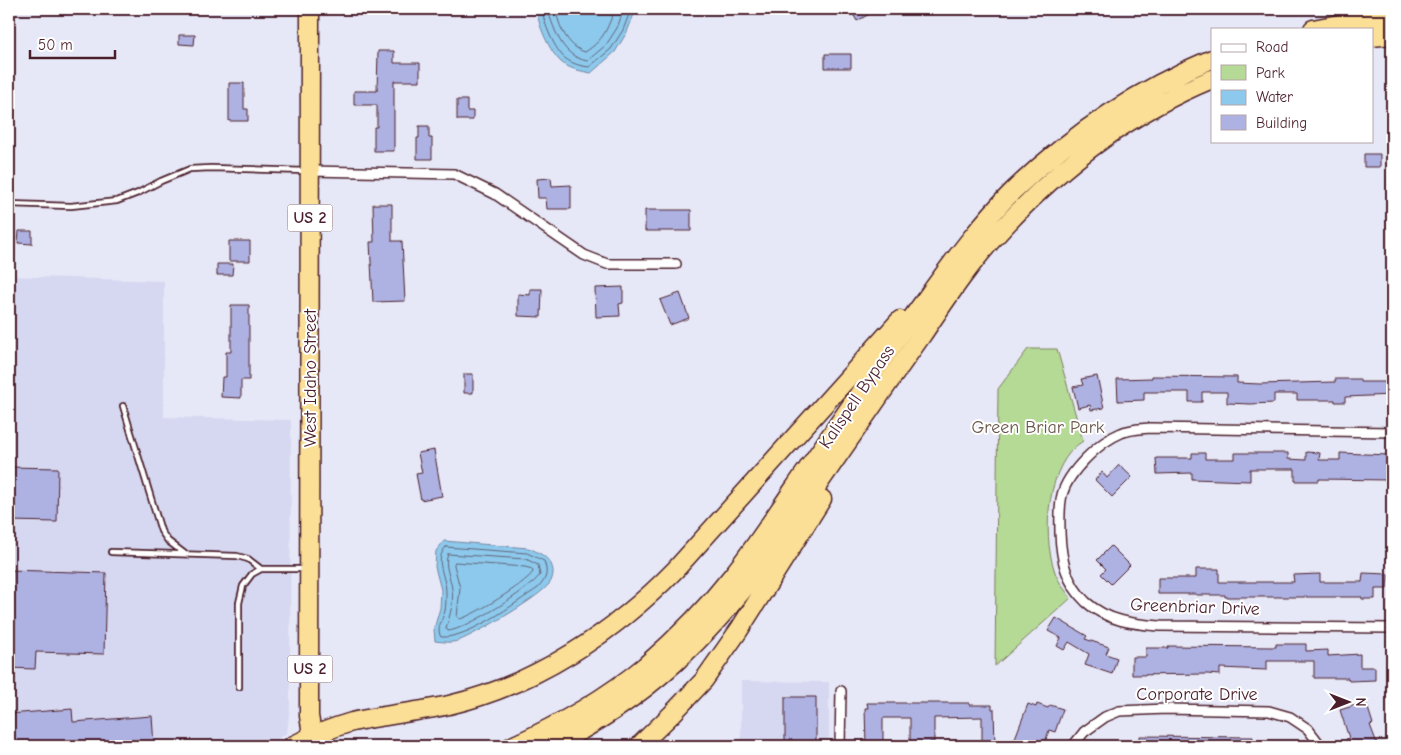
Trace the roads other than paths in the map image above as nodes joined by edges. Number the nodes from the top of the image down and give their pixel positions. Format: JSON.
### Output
{"nodes":[{"id":1,"x":310,"y":9,"type":"edge"},
{"id":2,"x":1392,"y":17,"type":"edge"},
{"id":3,"x":1318,"y":28,"type":"edge"},
{"id":4,"x":1392,"y":35,"type":"edge"},
{"id":5,"x":1374,"y":37,"type":"edge"},
{"id":6,"x":1211,"y":59,"type":"edge"},
{"id":7,"x":1211,"y":79,"type":"edge"},
{"id":8,"x":310,"y":171,"type":"junction"},
{"id":9,"x":9,"y":204,"type":"edge"},
{"id":10,"x":676,"y":264,"type":"dead end"},
{"id":11,"x":934,"y":287,"type":"junction"},
{"id":12,"x":123,"y":406,"type":"dead end"},
{"id":13,"x":872,"y":407,"type":"junction"},
{"id":14,"x":1392,"y":432,"type":"edge"},
{"id":15,"x":111,"y":552,"type":"dead end"},
{"id":16,"x":185,"y":554,"type":"junction"},
{"id":17,"x":261,"y":569,"type":"junction"},
{"id":18,"x":310,"y":570,"type":"junction"},
{"id":19,"x":1392,"y":628,"type":"edge"},
{"id":20,"x":239,"y":687,"type":"dead end"},
{"id":21,"x":841,"y":691,"type":"dead end"},
{"id":22,"x":314,"y":741,"type":"edge"},
{"id":23,"x":292,"y":746,"type":"edge"},
{"id":24,"x":512,"y":746,"type":"edge"},
{"id":25,"x":551,"y":746,"type":"edge"},
{"id":26,"x":639,"y":746,"type":"edge"},
{"id":27,"x":840,"y":746,"type":"edge"},
{"id":28,"x":1073,"y":746,"type":"edge"},
{"id":29,"x":1321,"y":746,"type":"edge"}],
"edges":[{"from":1,"to":8,"type":"highway","name":"West Idaho Street","number":"US 2"},
{"from":2,"to":3,"type":"highway"},
{"from":4,"to":5,"type":"highway"},
{"from":6,"to":11,"type":"highway","name":"Kalispell Bypass"},
{"from":7,"to":13,"type":"highway","name":"Kalispell Bypass"},
{"from":8,"to":9,"type":"lane"},
{"from":8,"to":10,"type":"street"},
{"from":8,"to":18,"type":"highway","name":"West Idaho Street","number":"US 2"},
{"from":11,"to":22,"type":"highway"},
{"from":11,"to":24,"type":"highway","name":"Kalispell Bypass"},
{"from":12,"to":16,"type":"lane"},
{"from":13,"to":25,"type":"highway","name":"Kalispell Bypass"},
{"from":13,"to":26,"type":"highway"},
{"from":14,"to":19,"type":"street","name":"Greenbriar Drive"},
{"from":15,"to":16,"type":"lane"},
{"from":16,"to":17,"type":"lane"},
{"from":17,"to":18,"type":"lane"},
{"from":17,"to":20,"type":"lane"},
{"from":18,"to":22,"type":"highway","name":"West Idaho Street","number":"US 2"},
{"from":21,"to":27,"type":"street"},
{"from":22,"to":23,"type":"highway"},
{"from":28,"to":29,"type":"street","name":"Corporate Drive"}]}
